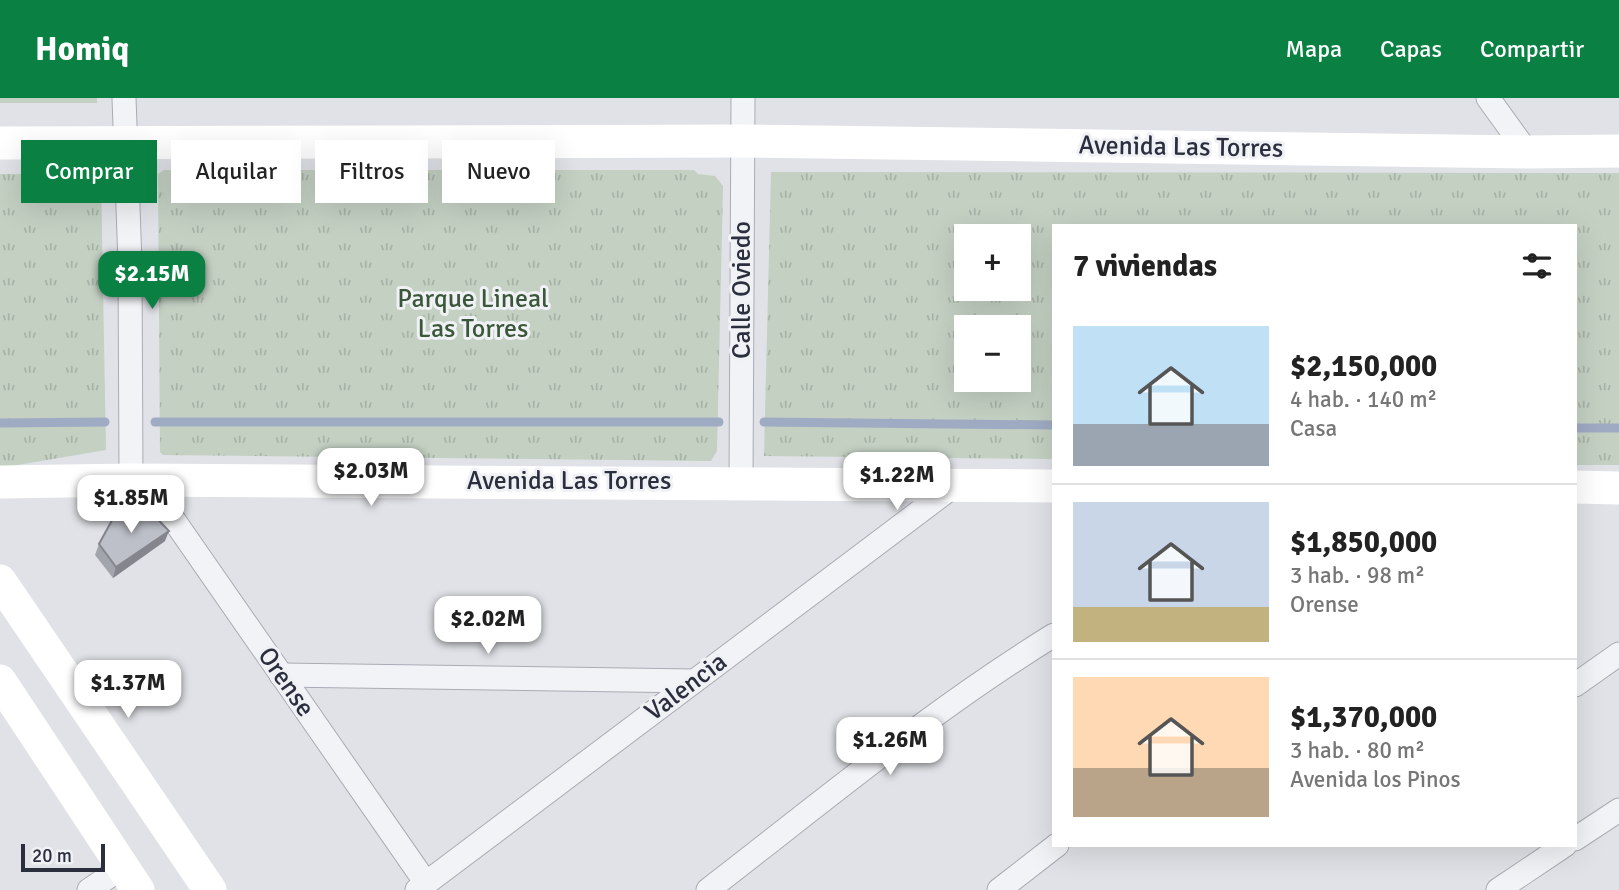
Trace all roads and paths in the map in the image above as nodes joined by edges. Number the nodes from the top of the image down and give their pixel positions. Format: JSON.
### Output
{"nodes":[{"id":1,"x":124,"y":98,"type":"edge"},
{"id":2,"x":743,"y":98,"type":"edge"},
{"id":3,"x":1488,"y":98,"type":"edge"},
{"id":4,"x":125,"y":140,"type":"edge"},
{"id":5,"x":743,"y":141,"type":"junction"},
{"id":6,"x":0,"y":143,"type":"edge"},
{"id":7,"x":21,"y":143,"type":"edge"},
{"id":8,"x":157,"y":143,"type":"edge"},
{"id":9,"x":1619,"y":151,"type":"edge"},
{"id":10,"x":1527,"y":152,"type":"junction"},
{"id":11,"x":128,"y":203,"type":"edge"},
{"id":12,"x":138,"y":480,"type":"junction"},
{"id":13,"x":0,"y":482,"type":"edge"},
{"id":14,"x":741,"y":482,"type":"junction"},
{"id":15,"x":955,"y":485,"type":"junction"},
{"id":16,"x":1052,"y":486,"type":"edge"},
{"id":17,"x":1577,"y":487,"type":"edge"},
{"id":18,"x":1619,"y":488,"type":"edge"},
{"id":19,"x":0,"y":581,"type":"edge"},
{"id":20,"x":1052,"y":636,"type":"edge"},
{"id":21,"x":1619,"y":654,"type":"edge"},
{"id":22,"x":281,"y":675,"type":"junction"},
{"id":23,"x":694,"y":681,"type":"junction"},
{"id":24,"x":1577,"y":684,"type":"edge"},
{"id":25,"x":5,"y":700,"type":"edge"},
{"id":26,"x":1619,"y":810,"type":"edge"},
{"id":27,"x":1577,"y":838,"type":"edge"},
{"id":28,"x":1054,"y":847,"type":"edge"},
{"id":29,"x":1562,"y":847,"type":"edge"},
{"id":30,"x":131,"y":878,"type":"edge"},
{"id":31,"x":422,"y":887,"type":"edge"},
{"id":32,"x":89,"y":890,"type":"edge"},
{"id":33,"x":210,"y":890,"type":"edge"},
{"id":34,"x":708,"y":890,"type":"edge"},
{"id":35,"x":999,"y":890,"type":"edge"},
{"id":36,"x":1498,"y":890,"type":"edge"}],
"edges":[{"from":1,"to":4,"type":"street"},
{"from":2,"to":5,"type":"street","name":"Calle Oviedo"},
{"from":3,"to":10,"type":"street"},
{"from":5,"to":8,"type":"street","name":"Avenida Las Torres"},
{"from":5,"to":10,"type":"street","name":"Avenida Las Torres"},
{"from":5,"to":14,"type":"street","name":"Calle Oviedo"},
{"from":6,"to":7,"type":"street","name":"Avenida Las Torres"},
{"from":9,"to":10,"type":"street","name":"Avenida Las Torres"},
{"from":11,"to":12,"type":"street"},
{"from":12,"to":13,"type":"street","name":"Avenida Las Torres"},
{"from":12,"to":14,"type":"street","name":"Avenida Las Torres"},
{"from":12,"to":22,"type":"street","name":"Orense"},
{"from":14,"to":15,"type":"street","name":"Avenida Las Torres"},
{"from":15,"to":16,"type":"street","name":"Avenida Las Torres"},
{"from":15,"to":23,"type":"street","name":"Valencia"},
{"from":17,"to":18,"type":"street"},
{"from":19,"to":33,"type":"street"},
{"from":20,"to":34,"type":"street"},
{"from":21,"to":24,"type":"street"},
{"from":22,"to":23,"type":"street"},
{"from":22,"to":31,"type":"street","name":"Orense"},
{"from":23,"to":31,"type":"street","name":"Valencia"},
{"from":25,"to":30,"type":"street"},
{"from":26,"to":27,"type":"street"},
{"from":28,"to":35,"type":"street"},
{"from":29,"to":36,"type":"street"},
{"from":30,"to":32,"type":"street"}]}
